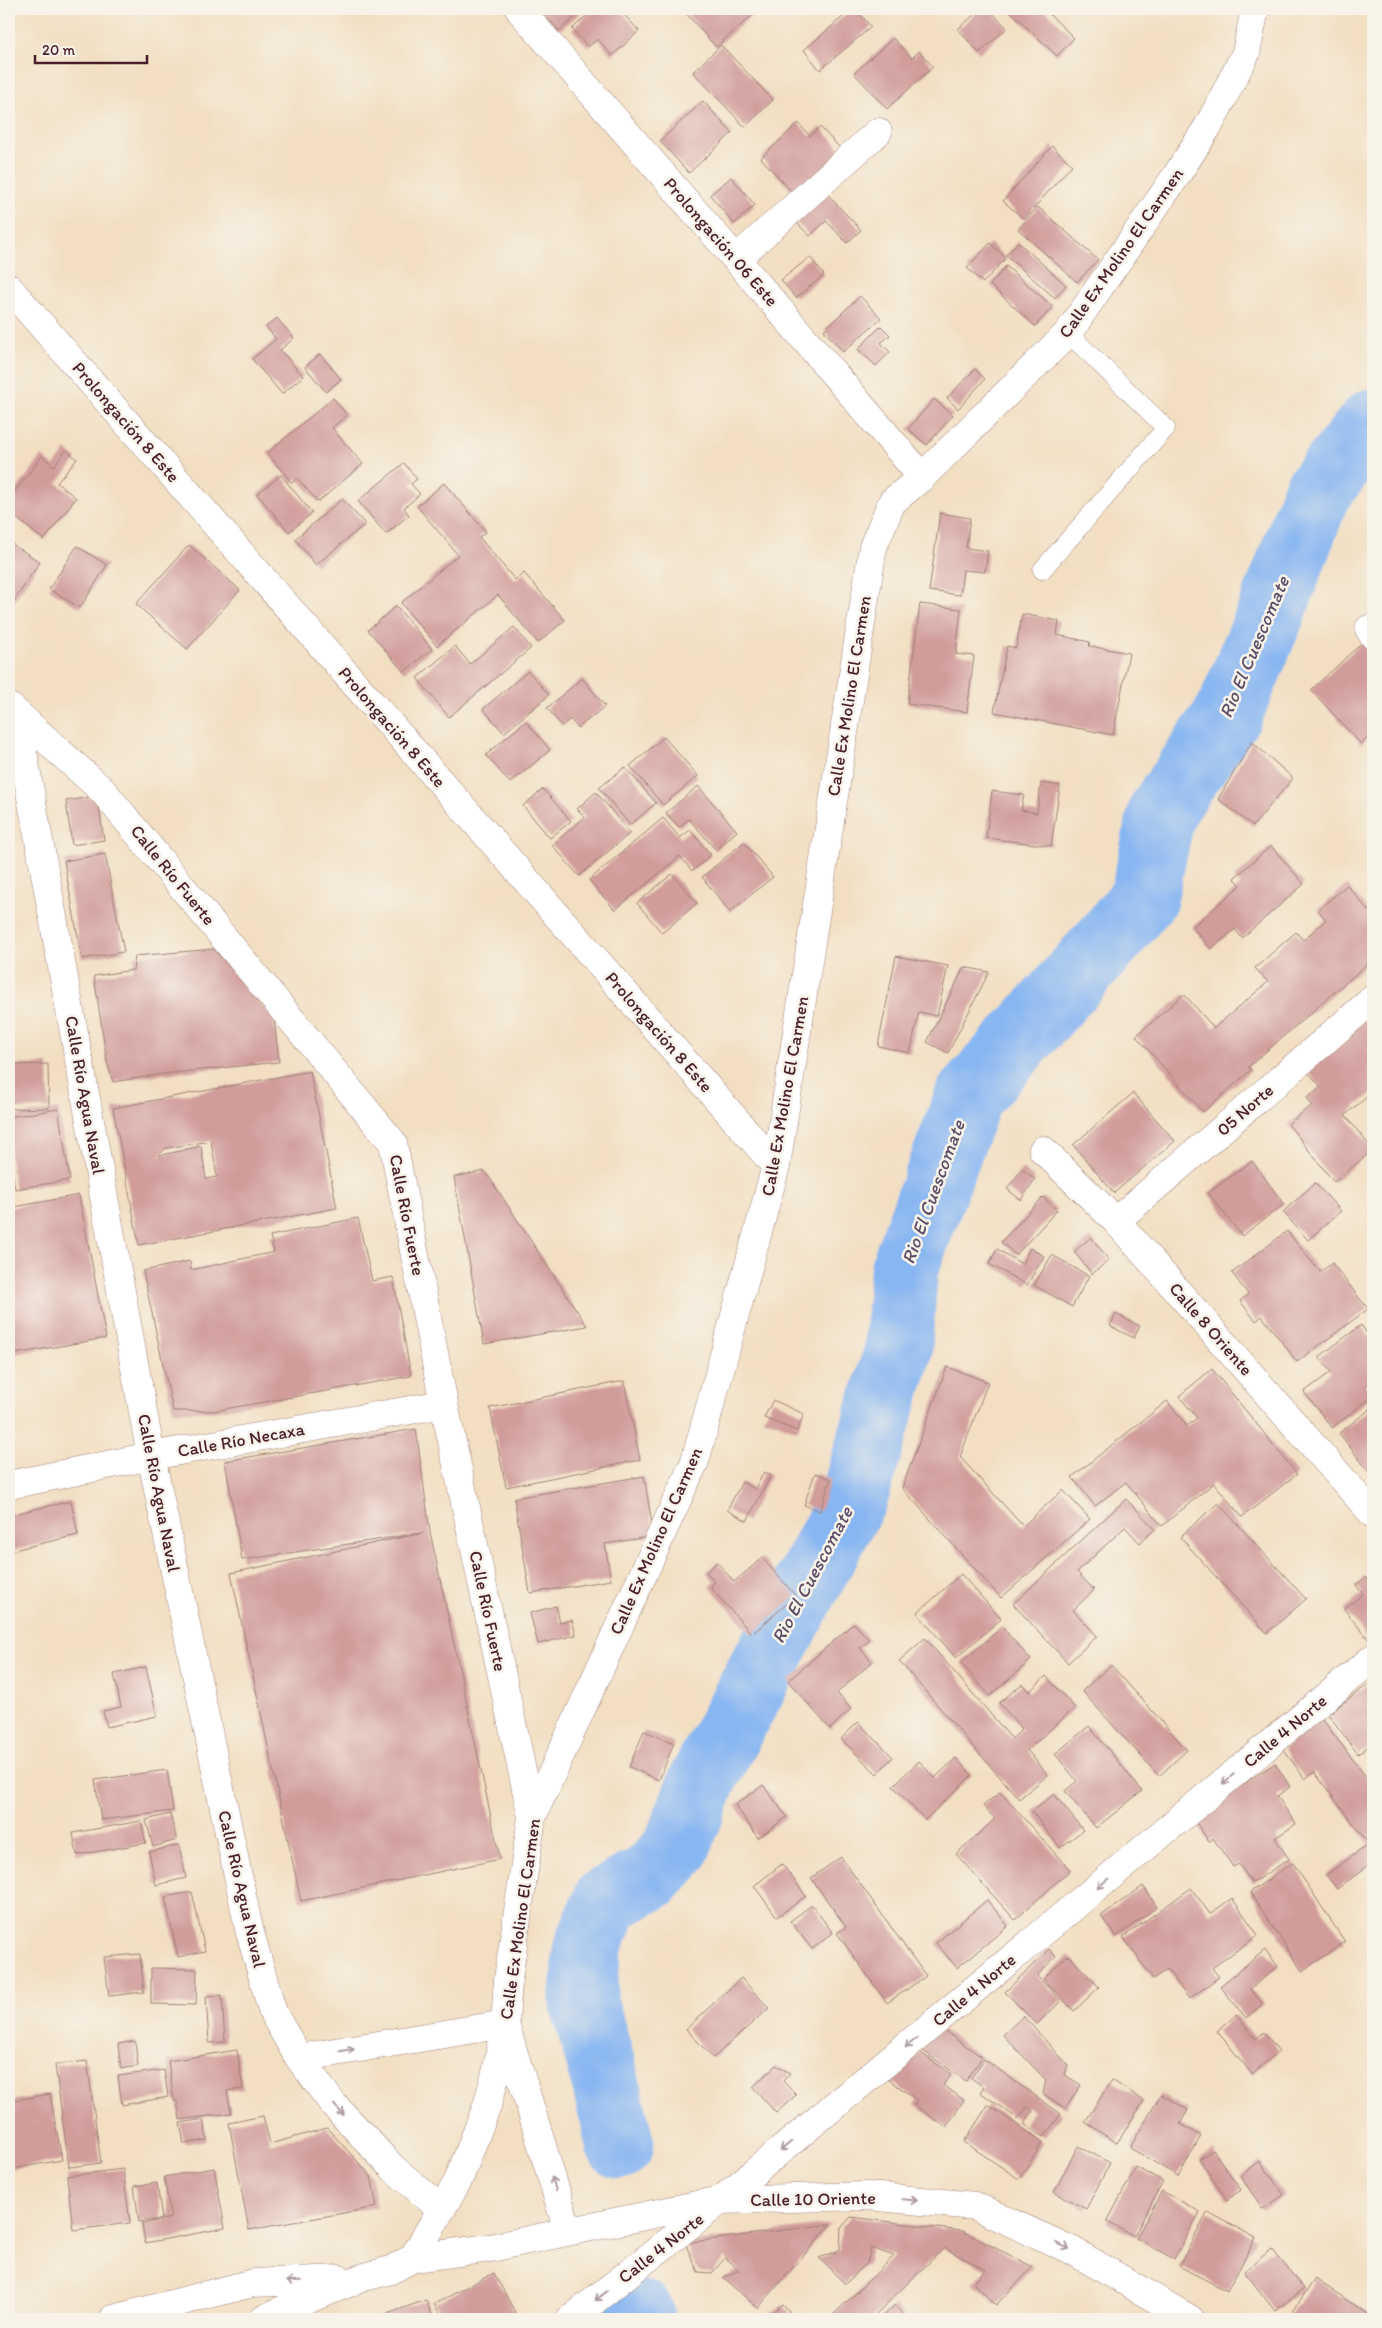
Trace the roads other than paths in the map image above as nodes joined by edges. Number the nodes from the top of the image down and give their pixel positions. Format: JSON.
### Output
{"nodes":[{"id":1,"x":518,"y":9,"type":"edge"},
{"id":2,"x":1255,"y":9,"type":"edge"},
{"id":3,"x":878,"y":132,"type":"dead end"},
{"id":4,"x":736,"y":259,"type":"junction"},
{"id":5,"x":9,"y":288,"type":"edge"},
{"id":6,"x":1068,"y":333,"type":"junction"},
{"id":7,"x":922,"y":477,"type":"junction"},
{"id":8,"x":1042,"y":570,"type":"dead end"},
{"id":9,"x":12,"y":710,"type":"edge"},
{"id":10,"x":15,"y":743,"type":"edge"},
{"id":11,"x":1373,"y":999,"type":"edge"},
{"id":12,"x":1043,"y":1150,"type":"dead end"},
{"id":13,"x":776,"y":1166,"type":"junction"},
{"id":14,"x":1116,"y":1221,"type":"junction"},
{"id":15,"x":444,"y":1404,"type":"junction"},
{"id":16,"x":151,"y":1456,"type":"junction"},
{"id":17,"x":9,"y":1485,"type":"edge"},
{"id":18,"x":1373,"y":1514,"type":"edge"},
{"id":19,"x":1373,"y":1658,"type":"edge"},
{"id":20,"x":532,"y":1818,"type":"junction"},
{"id":21,"x":505,"y":2024,"type":"junction"},
{"id":22,"x":298,"y":2058,"type":"junction"},
{"id":23,"x":721,"y":2200,"type":"junction"},
{"id":24,"x":441,"y":2209,"type":"junction"},
{"id":25,"x":568,"y":2231,"type":"junction"},
{"id":26,"x":412,"y":2258,"type":"junction"},
{"id":27,"x":361,"y":2278,"type":"junction"},
{"id":28,"x":113,"y":2319,"type":"edge"},
{"id":29,"x":264,"y":2319,"type":"edge"},
{"id":30,"x":571,"y":2319,"type":"edge"},
{"id":31,"x":1190,"y":2319,"type":"edge"}],
"edges":[{"from":1,"to":4,"type":"street","name":"Prolongación 06 Este"},
{"from":2,"to":6,"type":"street","name":"Calle Ex Molino El Carmen"},
{"from":3,"to":4,"type":"street"},
{"from":4,"to":7,"type":"street","name":"Prolongación 06 Este"},
{"from":5,"to":13,"type":"street","name":"Prolongación 8 Este"},
{"from":6,"to":7,"type":"street","name":"Calle Ex Molino El Carmen"},
{"from":6,"to":8,"type":"lane"},
{"from":7,"to":13,"type":"street","name":"Calle Ex Molino El Carmen"},
{"from":9,"to":10,"type":"street","name":"Calle Río Agua Naval"},
{"from":9,"to":15,"type":"street","name":"Calle Río Fuerte"},
{"from":10,"to":16,"type":"street","name":"Calle Río Agua Naval"},
{"from":11,"to":14,"type":"street","name":"05 Norte"},
{"from":12,"to":14,"type":"street","name":"Calle 8 Oriente"},
{"from":13,"to":20,"type":"street","name":"Calle Ex Molino El Carmen"},
{"from":14,"to":18,"type":"street","name":"Calle 8 Oriente"},
{"from":15,"to":16,"type":"street","name":"Calle Río Necaxa"},
{"from":15,"to":20,"type":"street","name":"Calle Río Fuerte"},
{"from":16,"to":17,"type":"street","name":"Calle Río Necaxa"},
{"from":16,"to":22,"type":"street","name":"Calle Río Agua Naval"},
{"from":19,"to":23,"type":"street","name":"Calle 4 Norte","one_way":true},
{"from":20,"to":21,"type":"street","name":"Calle Ex Molino El Carmen"},
{"from":22,"to":21,"type":"street","one_way":true},
{"from":21,"to":24,"type":"street","name":"Calle Ex Molino El Carmen"},
{"from":25,"to":21,"type":"street","one_way":true},
{"from":22,"to":24,"type":"street","name":"Calle Río Agua Naval","one_way":true},
{"from":23,"to":25,"type":"street","name":"Calle 10 Oriente"},
{"from":23,"to":30,"type":"street","name":"Calle 4 Norte","one_way":true},
{"from":23,"to":31,"type":"street","name":"Calle 10 Oriente","one_way":true},
{"from":24,"to":26,"type":"street","name":"Calle Ex Molino El Carmen"},
{"from":25,"to":26,"type":"street","name":"Calle 10 Oriente"},
{"from":26,"to":27,"type":"street"},
{"from":27,"to":28,"type":"street","one_way":true},
{"from":27,"to":29,"type":"street"}]}
